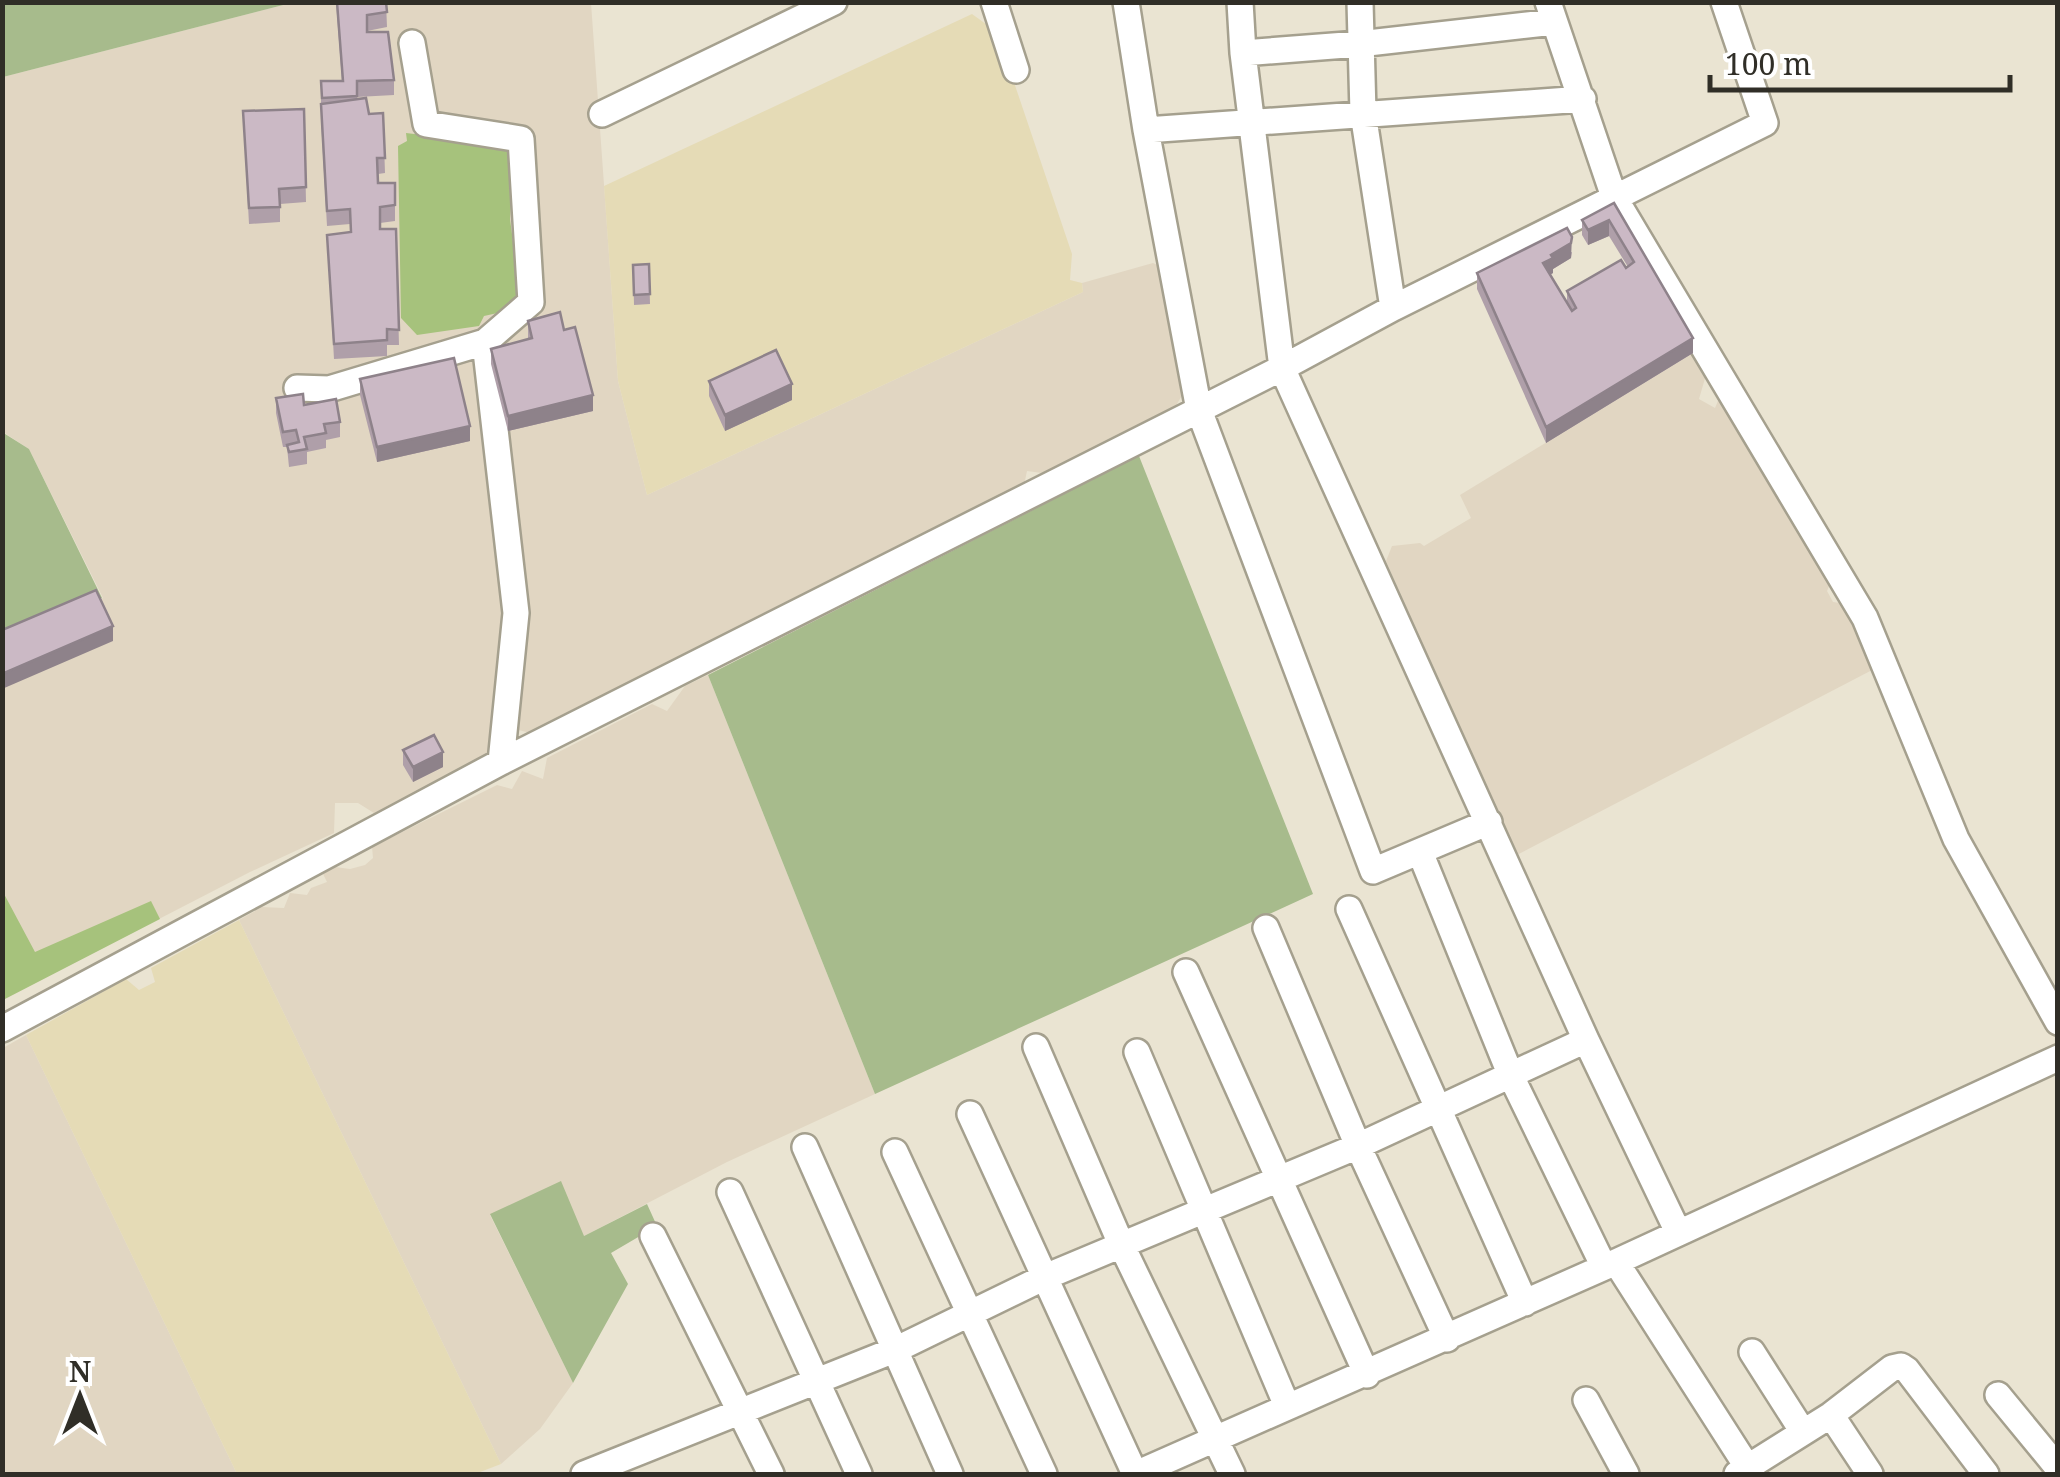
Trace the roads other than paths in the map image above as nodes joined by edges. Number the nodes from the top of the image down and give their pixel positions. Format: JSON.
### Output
{"nodes":[{"id":1,"x":834,"y":2,"type":"edge"},
{"id":2,"x":994,"y":2,"type":"edge"},
{"id":3,"x":1126,"y":2,"type":"edge"},
{"id":4,"x":1240,"y":2,"type":"edge"},
{"id":5,"x":1360,"y":2,"type":"edge"},
{"id":6,"x":1724,"y":2,"type":"edge"},
{"id":7,"x":1551,"y":12,"type":"edge"},
{"id":8,"x":412,"y":43,"type":"dead end"},
{"id":9,"x":1360,"y":44,"type":"junction"},
{"id":10,"x":1243,"y":53,"type":"junction"},
{"id":11,"x":1016,"y":70,"type":"dead end"},
{"id":12,"x":1583,"y":99,"type":"junction"},
{"id":13,"x":1363,"y":112,"type":"junction"},
{"id":14,"x":602,"y":114,"type":"dead end"},
{"id":15,"x":1254,"y":122,"type":"junction"},
{"id":16,"x":1146,"y":130,"type":"junction"},
{"id":17,"x":1614,"y":197,"type":"junction"},
{"id":18,"x":1393,"y":308,"type":"junction"},
{"id":19,"x":485,"y":342,"type":"junction"},
{"id":20,"x":1282,"y":368,"type":"junction"},
{"id":21,"x":298,"y":388,"type":"dead end"},
{"id":22,"x":1199,"y":410,"type":"junction"},
{"id":23,"x":501,"y":762,"type":"junction"},
{"id":24,"x":1489,"y":822,"type":"junction"},
{"id":25,"x":1420,"y":852,"type":"junction"},
{"id":26,"x":1349,"y":909,"type":"dead end"},
{"id":27,"x":1266,"y":928,"type":"dead end"},
{"id":28,"x":1186,"y":972,"type":"dead end"},
{"id":29,"x":2058,"y":1022,"type":"edge"},
{"id":30,"x":2,"y":1029,"type":"edge"},
{"id":31,"x":1586,"y":1040,"type":"junction"},
{"id":32,"x":1036,"y":1046,"type":"dead end"},
{"id":33,"x":1136,"y":1052,"type":"dead end"},
{"id":34,"x":2058,"y":1058,"type":"edge"},
{"id":35,"x":1511,"y":1076,"type":"junction"},
{"id":36,"x":1438,"y":1108,"type":"junction"},
{"id":37,"x":970,"y":1114,"type":"dead end"},
{"id":38,"x":1358,"y":1146,"type":"junction"},
{"id":39,"x":804,"y":1147,"type":"dead end"},
{"id":40,"x":895,"y":1152,"type":"dead end"},
{"id":41,"x":1278,"y":1178,"type":"junction"},
{"id":42,"x":730,"y":1192,"type":"dead end"},
{"id":43,"x":1206,"y":1211,"type":"junction"},
{"id":44,"x":1678,"y":1232,"type":"junction"},
{"id":45,"x":654,"y":1236,"type":"dead end"},
{"id":46,"x":1121,"y":1244,"type":"junction"},
{"id":47,"x":1610,"y":1265,"type":"junction"},
{"id":48,"x":1045,"y":1277,"type":"junction"},
{"id":49,"x":1525,"y":1303,"type":"junction"},
{"id":50,"x":970,"y":1313,"type":"junction"},
{"id":51,"x":1447,"y":1339,"type":"junction"},
{"id":52,"x":897,"y":1349,"type":"junction"},
{"id":53,"x":1752,"y":1352,"type":"dead end"},
{"id":54,"x":1367,"y":1375,"type":"junction"},
{"id":55,"x":817,"y":1382,"type":"junction"},
{"id":56,"x":1998,"y":1395,"type":"dead end"},
{"id":57,"x":1586,"y":1400,"type":"dead end"},
{"id":58,"x":1287,"y":1406,"type":"junction"},
{"id":59,"x":743,"y":1412,"type":"junction"},
{"id":60,"x":1830,"y":1415,"type":"junction"},
{"id":61,"x":1803,"y":1432,"type":"junction"},
{"id":62,"x":1217,"y":1440,"type":"junction"},
{"id":63,"x":2058,"y":1468,"type":"edge"},
{"id":64,"x":1743,"y":1471,"type":"edge"},
{"id":65,"x":1864,"y":1472,"type":"edge"},
{"id":66,"x":584,"y":1474,"type":"edge"},
{"id":67,"x":771,"y":1474,"type":"edge"},
{"id":68,"x":859,"y":1474,"type":"edge"},
{"id":69,"x":950,"y":1474,"type":"edge"},
{"id":70,"x":1044,"y":1474,"type":"edge"},
{"id":71,"x":1135,"y":1474,"type":"edge"},
{"id":72,"x":1232,"y":1474,"type":"edge"},
{"id":73,"x":1626,"y":1474,"type":"edge"},
{"id":74,"x":1986,"y":1474,"type":"edge"}],
"edges":[{"from":1,"to":14,"type":"street"},
{"from":2,"to":11,"type":"street"},
{"from":3,"to":16,"type":"street"},
{"from":4,"to":10,"type":"street"},
{"from":5,"to":9,"type":"street"},
{"from":6,"to":17,"type":"street"},
{"from":7,"to":9,"type":"street"},
{"from":7,"to":12,"type":"street"},
{"from":8,"to":19,"type":"street"},
{"from":9,"to":10,"type":"street"},
{"from":9,"to":13,"type":"street"},
{"from":10,"to":15,"type":"street"},
{"from":12,"to":13,"type":"street"},
{"from":12,"to":17,"type":"street"},
{"from":13,"to":15,"type":"street"},
{"from":13,"to":18,"type":"street"},
{"from":15,"to":16,"type":"street"},
{"from":15,"to":20,"type":"street"},
{"from":16,"to":22,"type":"street"},
{"from":17,"to":18,"type":"street"},
{"from":17,"to":29,"type":"street"},
{"from":18,"to":20,"type":"street"},
{"from":19,"to":21,"type":"street"},
{"from":19,"to":23,"type":"street"},
{"from":20,"to":22,"type":"street"},
{"from":20,"to":24,"type":"street"},
{"from":22,"to":23,"type":"street"},
{"from":22,"to":25,"type":"street"},
{"from":23,"to":30,"type":"street"},
{"from":24,"to":25,"type":"street"},
{"from":24,"to":31,"type":"street"},
{"from":25,"to":35,"type":"street"},
{"from":26,"to":36,"type":"street"},
{"from":27,"to":38,"type":"street"},
{"from":28,"to":41,"type":"street"},
{"from":31,"to":35,"type":"street"},
{"from":31,"to":44,"type":"street"},
{"from":32,"to":46,"type":"street"},
{"from":33,"to":43,"type":"street"},
{"from":34,"to":44,"type":"street"},
{"from":35,"to":36,"type":"street"},
{"from":35,"to":47,"type":"street"},
{"from":36,"to":38,"type":"street"},
{"from":36,"to":49,"type":"street"},
{"from":37,"to":48,"type":"street"},
{"from":38,"to":41,"type":"street"},
{"from":38,"to":51,"type":"street"},
{"from":39,"to":52,"type":"street"},
{"from":40,"to":50,"type":"street"},
{"from":41,"to":43,"type":"street"},
{"from":41,"to":54,"type":"street"},
{"from":42,"to":55,"type":"street"},
{"from":43,"to":46,"type":"street"},
{"from":43,"to":58,"type":"street"},
{"from":44,"to":47,"type":"street"},
{"from":45,"to":59,"type":"street"},
{"from":46,"to":48,"type":"street"},
{"from":46,"to":62,"type":"street"},
{"from":47,"to":49,"type":"street"},
{"from":47,"to":64,"type":"street"},
{"from":48,"to":50,"type":"street"},
{"from":48,"to":71,"type":"street"},
{"from":49,"to":51,"type":"street"},
{"from":50,"to":52,"type":"street"},
{"from":50,"to":70,"type":"street"},
{"from":51,"to":54,"type":"street"},
{"from":52,"to":55,"type":"street"},
{"from":52,"to":69,"type":"street"},
{"from":53,"to":61,"type":"street"},
{"from":54,"to":58,"type":"street"},
{"from":55,"to":59,"type":"street"},
{"from":55,"to":68,"type":"street"},
{"from":56,"to":63,"type":"street"},
{"from":57,"to":73,"type":"street"},
{"from":58,"to":62,"type":"street"},
{"from":59,"to":66,"type":"street"},
{"from":59,"to":67,"type":"street"},
{"from":60,"to":61,"type":"street"},
{"from":60,"to":65,"type":"street"},
{"from":60,"to":74,"type":"street"},
{"from":61,"to":64,"type":"street"},
{"from":62,"to":71,"type":"street"},
{"from":62,"to":72,"type":"street"}]}
